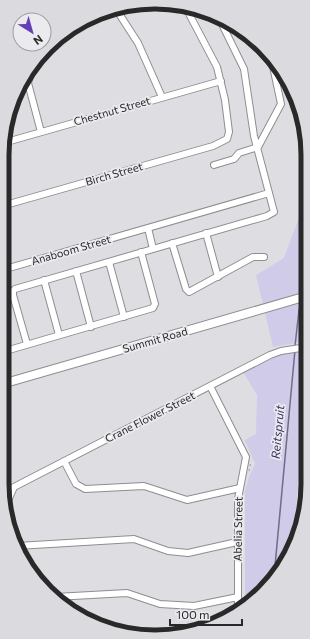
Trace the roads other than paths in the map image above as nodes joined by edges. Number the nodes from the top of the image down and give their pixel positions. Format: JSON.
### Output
{"nodes":[{"id":1,"x":189,"y":13,"type":"edge"},
{"id":2,"x":119,"y":14,"type":"edge"},
{"id":3,"x":223,"y":26,"type":"edge"},
{"id":4,"x":274,"y":71,"type":"edge"},
{"id":5,"x":221,"y":81,"type":"junction"},
{"id":6,"x":28,"y":83,"type":"edge"},
{"id":7,"x":162,"y":97,"type":"junction"},
{"id":8,"x":41,"y":132,"type":"junction"},
{"id":9,"x":9,"y":141,"type":"edge"},
{"id":10,"x":257,"y":147,"type":"junction"},
{"id":11,"x":214,"y":165,"type":"dead end"},
{"id":12,"x":269,"y":194,"type":"junction"},
{"id":13,"x":9,"y":204,"type":"edge"},
{"id":14,"x":148,"y":228,"type":"junction"},
{"id":15,"x":206,"y":233,"type":"junction"},
{"id":16,"x":172,"y":243,"type":"junction"},
{"id":17,"x":153,"y":249,"type":"junction"},
{"id":18,"x":141,"y":252,"type":"junction"},
{"id":19,"x":264,"y":257,"type":"dead end"},
{"id":20,"x":109,"y":262,"type":"junction"},
{"id":21,"x":9,"y":268,"type":"edge"},
{"id":22,"x":76,"y":271,"type":"junction"},
{"id":23,"x":218,"y":277,"type":"junction"},
{"id":24,"x":44,"y":280,"type":"junction"},
{"id":25,"x":301,"y":298,"type":"edge"},
{"id":26,"x":124,"y":317,"type":"junction"},
{"id":27,"x":91,"y":327,"type":"junction"},
{"id":28,"x":59,"y":335,"type":"junction"},
{"id":29,"x":27,"y":344,"type":"junction"},
{"id":30,"x":301,"y":348,"type":"edge"},
{"id":31,"x":9,"y":350,"type":"edge"},
{"id":32,"x":9,"y":382,"type":"edge"},
{"id":33,"x":210,"y":386,"type":"junction"},
{"id":34,"x":64,"y":461,"type":"junction"},
{"id":35,"x":240,"y":488,"type":"junction"},
{"id":36,"x":9,"y":497,"type":"edge"},
{"id":37,"x":237,"y":542,"type":"junction"},
{"id":38,"x":23,"y":546,"type":"edge"},
{"id":39,"x":62,"y":597,"type":"edge"},
{"id":40,"x":238,"y":597,"type":"junction"},
{"id":41,"x":238,"y":604,"type":"edge"}],
"edges":[{"from":1,"to":5,"type":"street"},
{"from":2,"to":7,"type":"street"},
{"from":3,"to":10,"type":"street"},
{"from":4,"to":10,"type":"street"},
{"from":5,"to":7,"type":"street","name":"Chestnut Street"},
{"from":5,"to":13,"type":"street","name":"Birch Street"},
{"from":6,"to":8,"type":"street"},
{"from":7,"to":8,"type":"street","name":"Chestnut Street"},
{"from":8,"to":9,"type":"street","name":"Chestnut Street"},
{"from":10,"to":11,"type":"street"},
{"from":10,"to":12,"type":"street"},
{"from":12,"to":14,"type":"street","name":"Anaboom Street"},
{"from":12,"to":15,"type":"street"},
{"from":14,"to":17,"type":"street"},
{"from":14,"to":21,"type":"street","name":"Anaboom Street"},
{"from":15,"to":16,"type":"street"},
{"from":15,"to":23,"type":"street"},
{"from":16,"to":17,"type":"street"},
{"from":16,"to":23,"type":"street"},
{"from":17,"to":18,"type":"street"},
{"from":18,"to":20,"type":"street"},
{"from":18,"to":26,"type":"street"},
{"from":19,"to":23,"type":"street"},
{"from":20,"to":22,"type":"street"},
{"from":20,"to":26,"type":"street"},
{"from":22,"to":24,"type":"street"},
{"from":22,"to":27,"type":"street"},
{"from":24,"to":28,"type":"street"},
{"from":24,"to":29,"type":"street"},
{"from":25,"to":32,"type":"main road","name":"Summit Road"},
{"from":26,"to":27,"type":"street"},
{"from":27,"to":28,"type":"street"},
{"from":28,"to":29,"type":"street"},
{"from":29,"to":31,"type":"street"},
{"from":30,"to":33,"type":"street","name":"Crane Flower Street"},
{"from":33,"to":34,"type":"street","name":"Crane Flower Street"},
{"from":33,"to":35,"type":"street","name":"Abelia Street"},
{"from":34,"to":35,"type":"street"},
{"from":34,"to":36,"type":"street","name":"Crane Flower Street"},
{"from":35,"to":37,"type":"street","name":"Abelia Street"},
{"from":37,"to":38,"type":"street"},
{"from":37,"to":40,"type":"street","name":"Abelia Street"},
{"from":39,"to":40,"type":"street"},
{"from":40,"to":41,"type":"street","name":"Abelia Street"}]}
